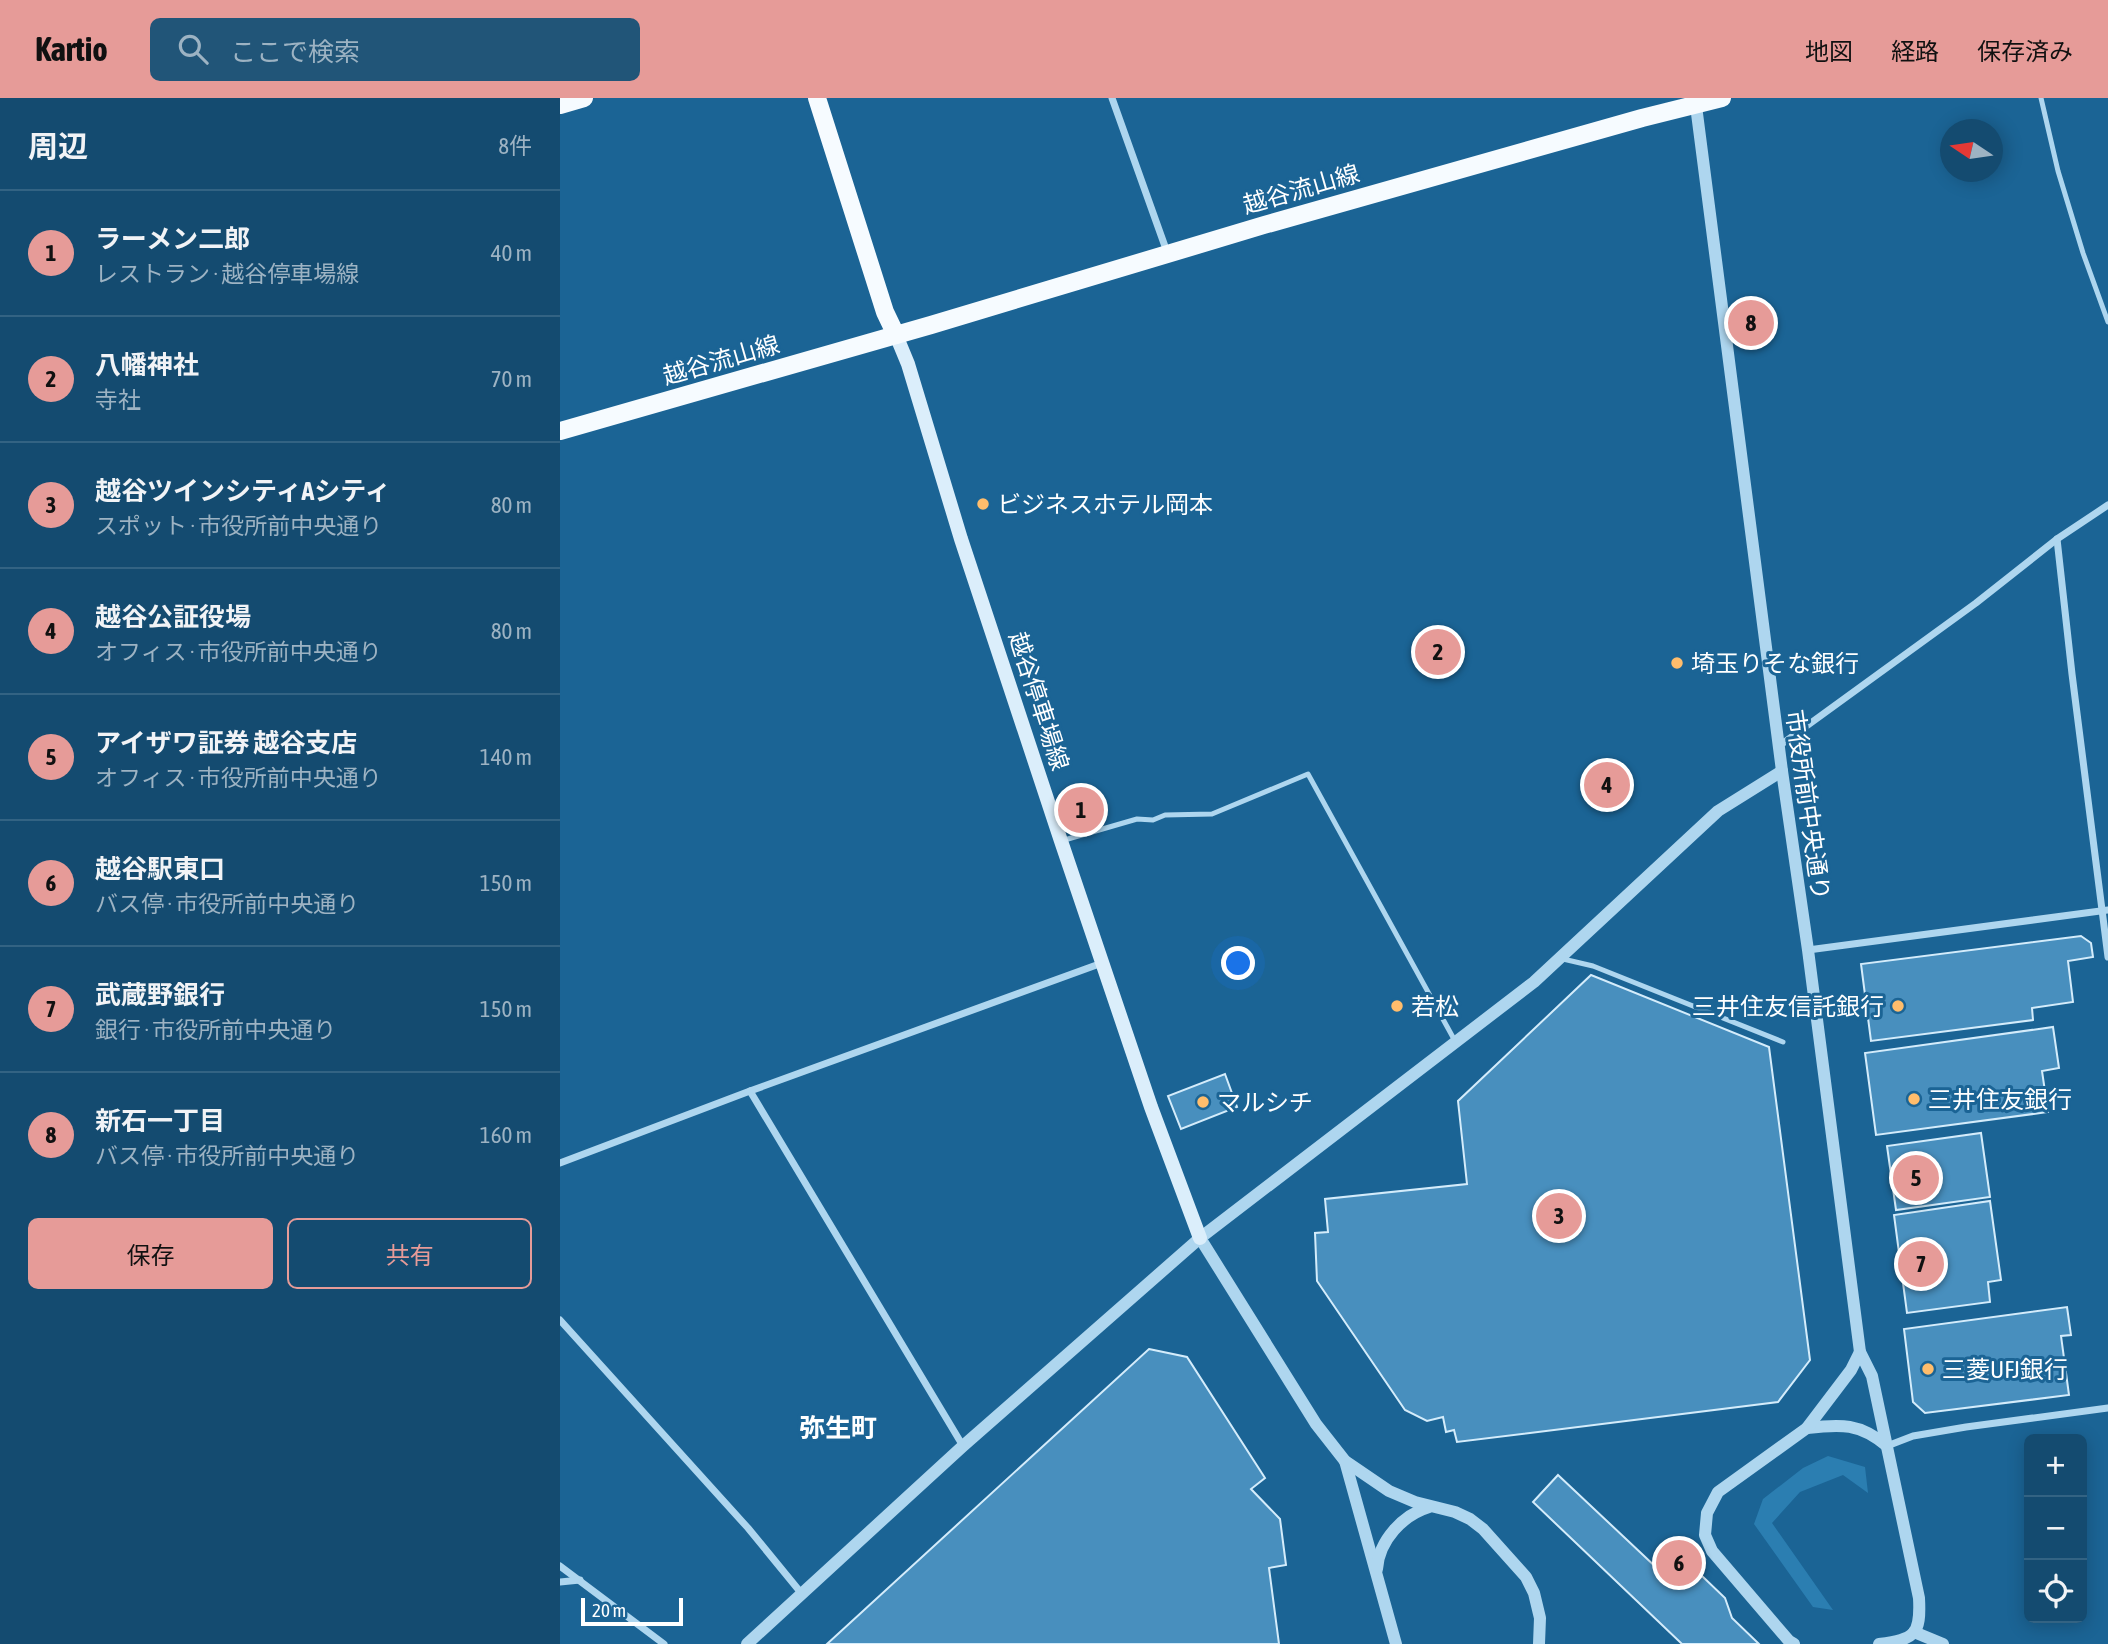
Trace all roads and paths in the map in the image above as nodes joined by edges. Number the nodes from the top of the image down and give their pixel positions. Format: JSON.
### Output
{"nodes":[{"id":1,"x":584,"y":98,"type":"edge"},
{"id":2,"x":817,"y":98,"type":"edge"},
{"id":3,"x":1111,"y":98,"type":"edge"},
{"id":4,"x":1722,"y":98,"type":"edge"},
{"id":5,"x":2041,"y":98,"type":"edge"},
{"id":6,"x":1695,"y":101,"type":"edge"},
{"id":7,"x":560,"y":104,"type":"edge"},
{"id":8,"x":1168,"y":253,"type":"junction"},
{"id":9,"x":2108,"y":322,"type":"edge"},
{"id":10,"x":896,"y":335,"type":"junction"},
{"id":11,"x":560,"y":431,"type":"edge"},
{"id":12,"x":2108,"y":505,"type":"edge"},
{"id":13,"x":2057,"y":539,"type":"junction"},
{"id":14,"x":1779,"y":746,"type":"junction"},
{"id":15,"x":1782,"y":771,"type":"junction"},
{"id":16,"x":1061,"y":841,"type":"junction"},
{"id":17,"x":2105,"y":910,"type":"edge"},
{"id":18,"x":1808,"y":950,"type":"junction"},
{"id":19,"x":2108,"y":957,"type":"edge"},
{"id":20,"x":1560,"y":958,"type":"junction"},
{"id":21,"x":1103,"y":963,"type":"junction"},
{"id":22,"x":1456,"y":1042,"type":"junction"},
{"id":23,"x":1783,"y":1042,"type":"dead end"},
{"id":24,"x":750,"y":1091,"type":"junction"},
{"id":25,"x":560,"y":1163,"type":"edge"},
{"id":26,"x":1200,"y":1238,"type":"junction"},
{"id":27,"x":560,"y":1320,"type":"edge"},
{"id":28,"x":1860,"y":1352,"type":"junction"},
{"id":29,"x":2108,"y":1408,"type":"edge"},
{"id":30,"x":1808,"y":1428,"type":"junction"},
{"id":31,"x":963,"y":1446,"type":"junction"},
{"id":32,"x":1887,"y":1446,"type":"junction"},
{"id":33,"x":1345,"y":1461,"type":"junction"},
{"id":34,"x":1431,"y":1506,"type":"junction"},
{"id":35,"x":560,"y":1566,"type":"edge"},
{"id":36,"x":1377,"y":1576,"type":"junction"},
{"id":37,"x":580,"y":1580,"type":"junction"},
{"id":38,"x":560,"y":1582,"type":"edge"},
{"id":39,"x":802,"y":1594,"type":"junction"},
{"id":40,"x":1914,"y":1632,"type":"junction"},
{"id":41,"x":664,"y":1644,"type":"edge"},
{"id":42,"x":747,"y":1644,"type":"edge"},
{"id":43,"x":1396,"y":1644,"type":"edge"},
{"id":44,"x":1539,"y":1644,"type":"edge"},
{"id":45,"x":1794,"y":1644,"type":"edge"},
{"id":46,"x":1880,"y":1644,"type":"edge"},
{"id":47,"x":1943,"y":1644,"type":"edge"}],
"edges":[{"from":1,"to":7,"type":"main road"},
{"from":2,"to":10,"type":"main road"},
{"from":3,"to":8,"type":"street"},
{"from":4,"to":6,"type":"main road","name":"越谷流山線"},
{"from":5,"to":9,"type":"lane"},
{"from":6,"to":8,"type":"main road","name":"越谷流山線"},
{"from":6,"to":14,"type":"street","name":"市役所前中央通り"},
{"from":8,"to":10,"type":"main road","name":"越谷流山線"},
{"from":10,"to":11,"type":"main road","name":"越谷流山線"},
{"from":10,"to":16,"type":"main road","name":"越谷停車場線"},
{"from":12,"to":13,"type":"street"},
{"from":13,"to":14,"type":"street"},
{"from":13,"to":17,"type":"street"},
{"from":14,"to":15,"type":"street","name":"市役所前中央通り"},
{"from":15,"to":18,"type":"street","name":"市役所前中央通り"},
{"from":15,"to":20,"type":"street"},
{"from":16,"to":21,"type":"main road","name":"越谷停車場線"},
{"from":16,"to":22,"type":"lane"},
{"from":17,"to":18,"type":"street"},
{"from":17,"to":19,"type":"street"},
{"from":18,"to":28,"type":"street","name":"市役所前中央通り"},
{"from":20,"to":22,"type":"street"},
{"from":20,"to":23,"type":"lane"},
{"from":21,"to":24,"type":"street"},
{"from":21,"to":26,"type":"main road","name":"越谷停車場線"},
{"from":22,"to":26,"type":"street"},
{"from":24,"to":25,"type":"street"},
{"from":24,"to":31,"type":"street"},
{"from":26,"to":31,"type":"street"},
{"from":26,"to":33,"type":"street"},
{"from":27,"to":39,"type":"street"},
{"from":28,"to":30,"type":"street"},
{"from":28,"to":32,"type":"street","name":"市役所前中央通り"},
{"from":29,"to":32,"type":"street"},
{"from":30,"to":32,"type":"street"},
{"from":30,"to":45,"type":"street"},
{"from":31,"to":39,"type":"street"},
{"from":32,"to":40,"type":"street","name":"市役所前中央通り"},
{"from":33,"to":34,"type":"street"},
{"from":33,"to":36,"type":"street"},
{"from":34,"to":36,"type":"street"},
{"from":34,"to":44,"type":"street"},
{"from":35,"to":37,"type":"street"},
{"from":36,"to":43,"type":"street"},
{"from":37,"to":38,"type":"street"},
{"from":37,"to":41,"type":"street"},
{"from":39,"to":42,"type":"street"},
{"from":40,"to":46,"type":"street"},
{"from":40,"to":47,"type":"street"}]}
